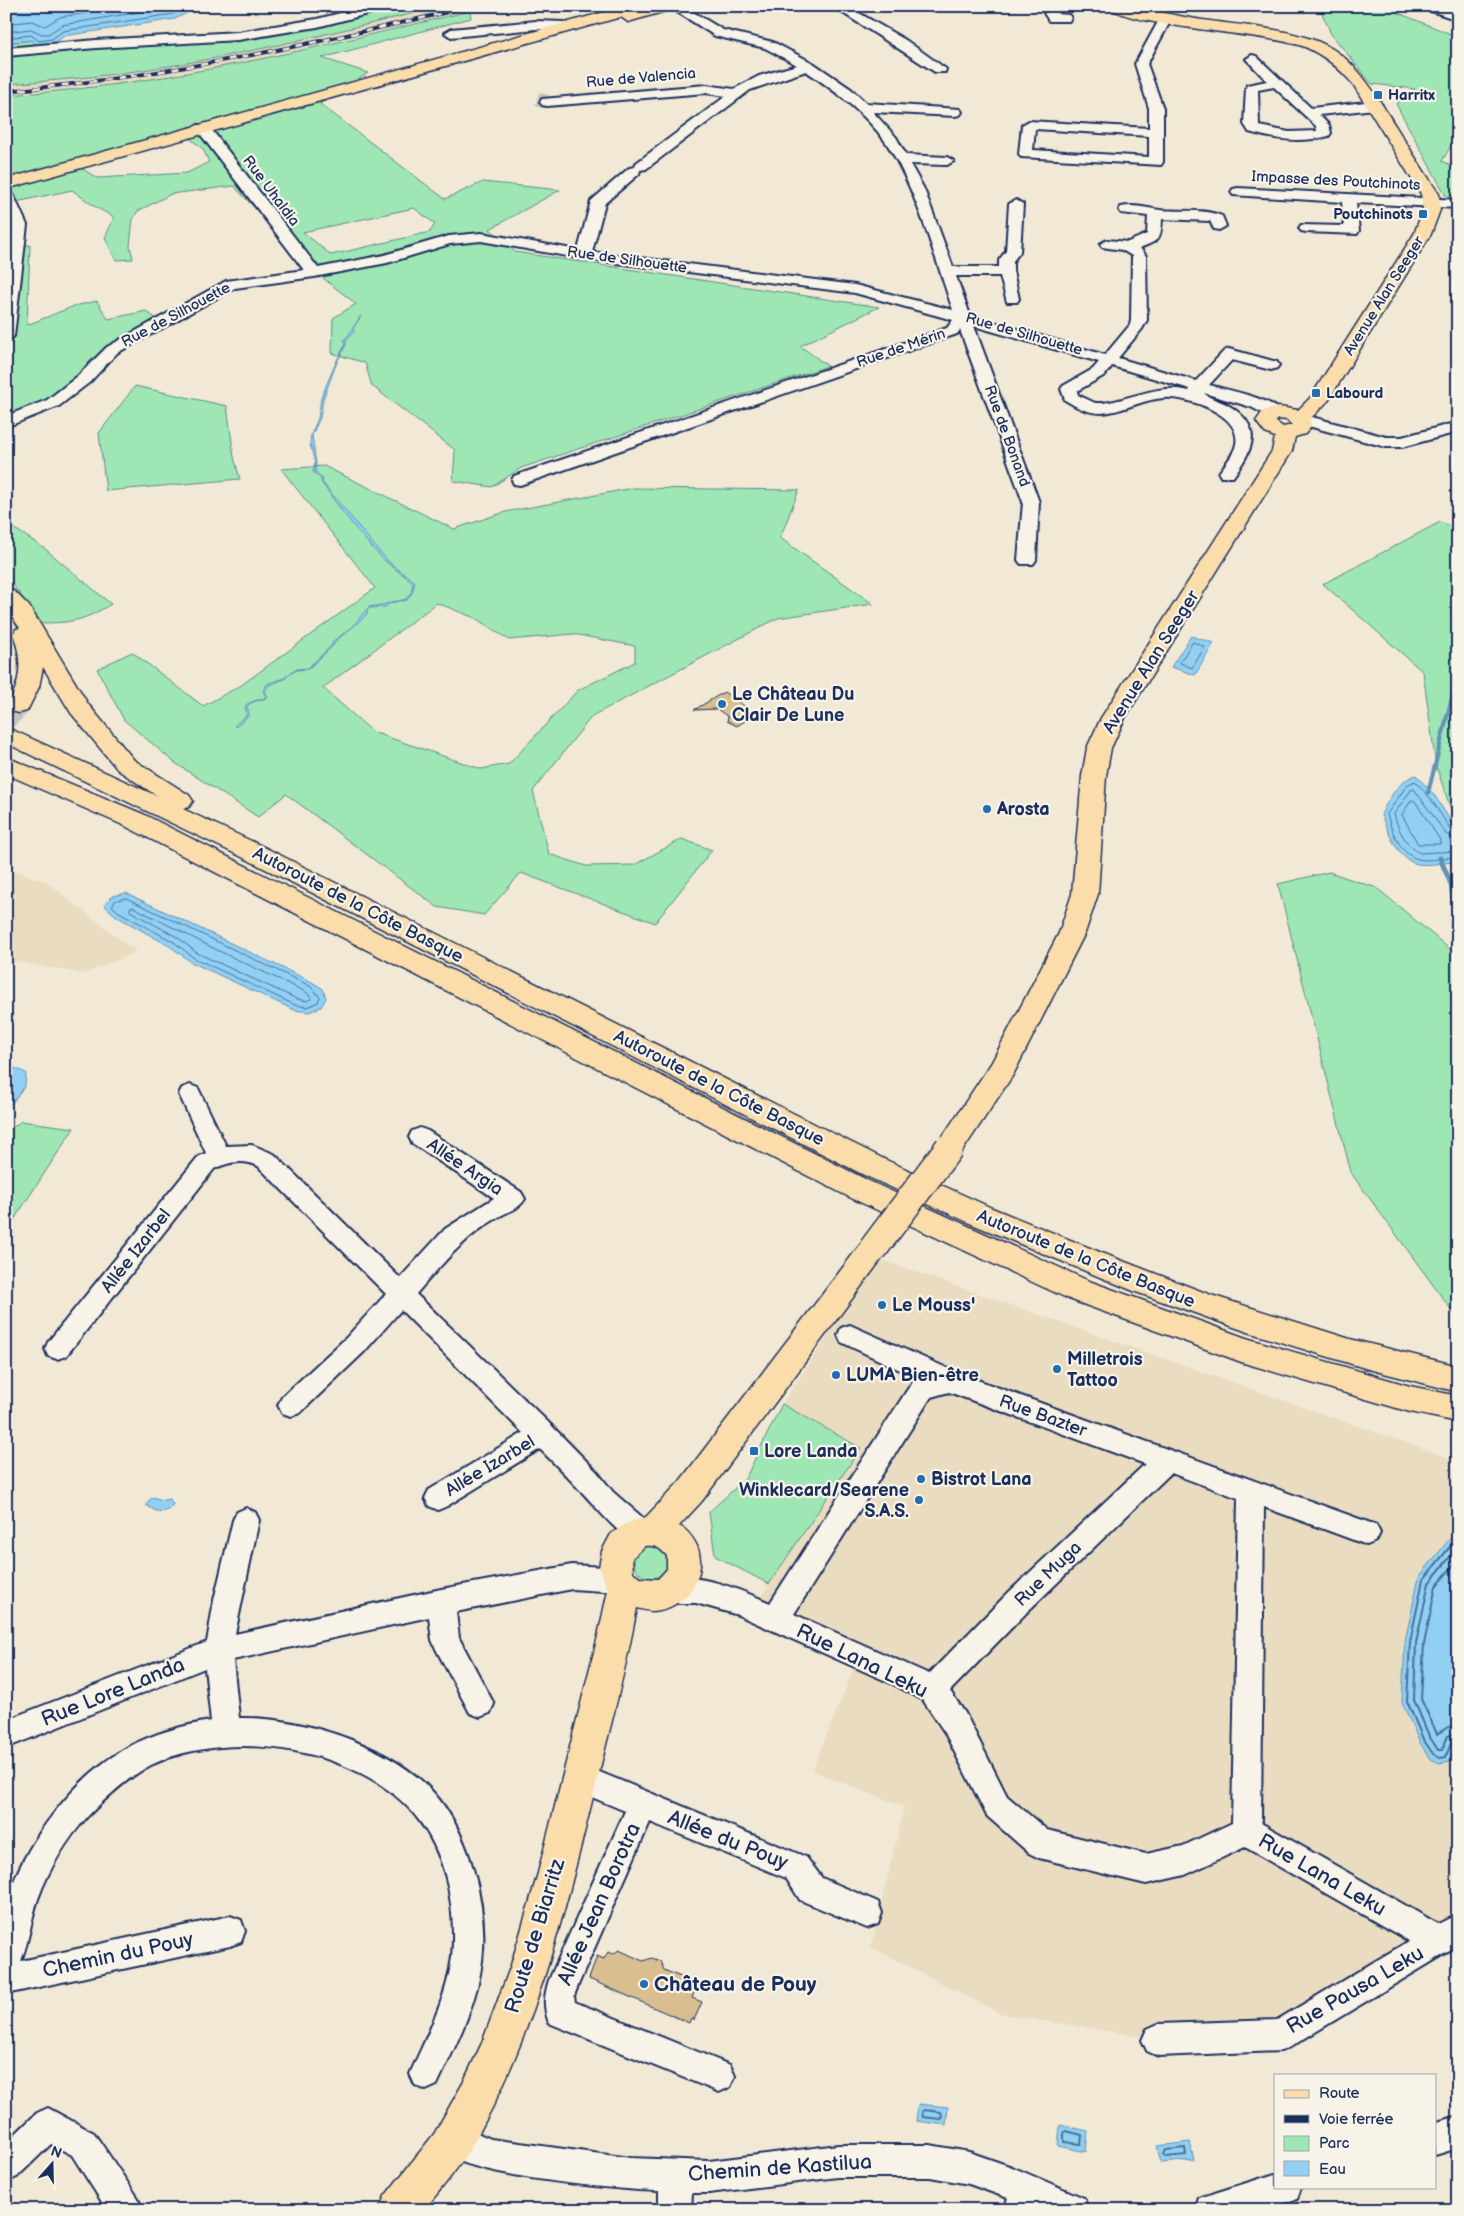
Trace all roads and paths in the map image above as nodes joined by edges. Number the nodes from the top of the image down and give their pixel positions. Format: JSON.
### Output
{"nodes":[{"id":1,"x":383,"y":6,"type":"edge"},
{"id":2,"x":626,"y":6,"type":"edge"},
{"id":3,"x":644,"y":6,"type":"edge"},
{"id":4,"x":668,"y":6,"type":"edge"},
{"id":5,"x":674,"y":6,"type":"edge"},
{"id":6,"x":838,"y":6,"type":"edge"},
{"id":7,"x":1116,"y":6,"type":"edge"},
{"id":8,"x":1429,"y":6,"type":"edge"},
{"id":9,"x":1458,"y":16,"type":"edge"},
{"id":10,"x":1165,"y":20,"type":"junction"},
{"id":11,"x":564,"y":26,"type":"junction"},
{"id":12,"x":451,"y":33,"type":"dead end"},
{"id":13,"x":538,"y":36,"type":"junction"},
{"id":14,"x":6,"y":52,"type":"edge"},
{"id":15,"x":1252,"y":59,"type":"dead end"},
{"id":16,"x":447,"y":61,"type":"junction"},
{"id":17,"x":808,"y":66,"type":"junction"},
{"id":18,"x":940,"y":69,"type":"dead end"},
{"id":19,"x":1278,"y":82,"type":"junction"},
{"id":20,"x":736,"y":93,"type":"junction"},
{"id":21,"x":547,"y":102,"type":"tunnel mouth"},
{"id":22,"x":1375,"y":105,"type":"junction"},
{"id":23,"x":862,"y":107,"type":"junction"},
{"id":24,"x":926,"y":110,"type":"junction"},
{"id":25,"x":1310,"y":112,"type":"junction"},
{"id":26,"x":949,"y":116,"type":"dead end"},
{"id":27,"x":923,"y":124,"type":"dead end"},
{"id":28,"x":203,"y":128,"type":"junction"},
{"id":29,"x":1156,"y":132,"type":"junction"},
{"id":30,"x":901,"y":159,"type":"junction"},
{"id":31,"x":947,"y":161,"type":"dead end"},
{"id":32,"x":6,"y":184,"type":"edge"},
{"id":33,"x":1238,"y":192,"type":"dead end"},
{"id":34,"x":6,"y":194,"type":"edge"},
{"id":35,"x":1348,"y":197,"type":"junction"},
{"id":36,"x":1433,"y":202,"type":"junction"},
{"id":37,"x":1016,"y":204,"type":"dead end"},
{"id":38,"x":1458,"y":204,"type":"edge"},
{"id":39,"x":1126,"y":210,"type":"dead end"},
{"id":40,"x":1157,"y":214,"type":"junction"},
{"id":41,"x":1219,"y":226,"type":"dead end"},
{"id":42,"x":1306,"y":228,"type":"dead end"},
{"id":43,"x":1106,"y":244,"type":"dead end"},
{"id":44,"x":1129,"y":246,"type":"junction"},
{"id":45,"x":584,"y":255,"type":"junction"},
{"id":46,"x":1006,"y":271,"type":"junction"},
{"id":47,"x":947,"y":272,"type":"junction"},
{"id":48,"x":314,"y":273,"type":"junction"},
{"id":49,"x":1012,"y":299,"type":"dead end"},
{"id":50,"x":963,"y":316,"type":"junction"},
{"id":51,"x":6,"y":336,"type":"edge"},
{"id":52,"x":1108,"y":359,"type":"junction"},
{"id":53,"x":1271,"y":365,"type":"dead end"},
{"id":54,"x":1196,"y":392,"type":"junction"},
{"id":55,"x":6,"y":422,"type":"edge"},
{"id":56,"x":1290,"y":422,"type":"junction"},
{"id":57,"x":1458,"y":427,"type":"edge"},
{"id":58,"x":1227,"y":473,"type":"dead end"},
{"id":59,"x":520,"y":480,"type":"dead end"},
{"id":60,"x":1027,"y":560,"type":"dead end"},
{"id":61,"x":6,"y":596,"type":"edge"},
{"id":62,"x":6,"y":622,"type":"edge"},
{"id":63,"x":6,"y":734,"type":"edge"},
{"id":64,"x":6,"y":765,"type":"edge"},
{"id":65,"x":6,"y":779,"type":"edge"},
{"id":66,"x":134,"y":820,"type":"junction"},
{"id":67,"x":255,"y":853,"type":"junction"},
{"id":68,"x":190,"y":1094,"type":"dead end"},
{"id":69,"x":420,"y":1137,"type":"dead end"},
{"id":70,"x":219,"y":1156,"type":"junction"},
{"id":71,"x":402,"y":1294,"type":"junction"},
{"id":72,"x":850,"y":1335,"type":"dead end"},
{"id":73,"x":58,"y":1350,"type":"dead end"},
{"id":74,"x":1458,"y":1379,"type":"edge"},
{"id":75,"x":949,"y":1381,"type":"junction"},
{"id":76,"x":291,"y":1405,"type":"dead end"},
{"id":77,"x":1458,"y":1409,"type":"edge"},
{"id":78,"x":543,"y":1434,"type":"junction"},
{"id":79,"x":1166,"y":1461,"type":"junction"},
{"id":80,"x":1251,"y":1491,"type":"junction"},
{"id":81,"x":438,"y":1498,"type":"dead end"},
{"id":82,"x":246,"y":1520,"type":"dead end"},
{"id":83,"x":1367,"y":1533,"type":"dead end"},
{"id":84,"x":646,"y":1563,"type":"junction"},
{"id":85,"x":572,"y":1577,"type":"joint"},
{"id":86,"x":441,"y":1602,"type":"junction"},
{"id":87,"x":775,"y":1619,"type":"junction"},
{"id":88,"x":219,"y":1650,"type":"junction"},
{"id":89,"x":933,"y":1692,"type":"junction"},
{"id":90,"x":480,"y":1704,"type":"dead end"},
{"id":91,"x":227,"y":1732,"type":"junction"},
{"id":92,"x":6,"y":1734,"type":"edge"},
{"id":93,"x":580,"y":1778,"type":"junction"},
{"id":94,"x":643,"y":1805,"type":"junction"},
{"id":95,"x":1246,"y":1831,"type":"junction"},
{"id":96,"x":867,"y":1913,"type":"dead end"},
{"id":97,"x":230,"y":1931,"type":"dead end"},
{"id":98,"x":1448,"y":1935,"type":"edge"},
{"id":99,"x":8,"y":1964,"type":"edge"},
{"id":100,"x":1158,"y":2040,"type":"dead end"},
{"id":101,"x":426,"y":2074,"type":"dead end"},
{"id":102,"x":719,"y":2076,"type":"dead end"},
{"id":103,"x":1458,"y":2132,"type":"edge"},
{"id":104,"x":453,"y":2139,"type":"junction"},
{"id":105,"x":1436,"y":2139,"type":"edge"},
{"id":106,"x":6,"y":2166,"type":"edge"},
{"id":107,"x":676,"y":2176,"type":"junction"},
{"id":108,"x":1282,"y":2188,"type":"edge"},
{"id":109,"x":1025,"y":2200,"type":"edge"},
{"id":110,"x":126,"y":2210,"type":"edge"},
{"id":111,"x":398,"y":2210,"type":"edge"},
{"id":112,"x":675,"y":2210,"type":"edge"},
{"id":113,"x":1072,"y":2210,"type":"edge"},
{"id":114,"x":1211,"y":2210,"type":"edge"}],
"edges":[{"from":1,"to":14,"type":"street"},
{"from":2,"to":11,"type":"main road"},
{"from":3,"to":13,"type":"main road"},
{"from":4,"to":16,"type":"main road"},
{"from":5,"to":17,"type":"street","name":"Rue de Mérin"},
{"from":6,"to":18,"type":"street"},
{"from":7,"to":10,"type":"main road"},
{"from":8,"to":9,"type":"street"},
{"from":10,"to":22,"type":"main road"},
{"from":10,"to":29,"type":"street"},
{"from":11,"to":12,"type":"street"},
{"from":11,"to":13,"type":"main road"},
{"from":13,"to":16,"type":"main road"},
{"from":15,"to":19,"type":"street"},
{"from":16,"to":28,"type":"main road"},
{"from":17,"to":20,"type":"street"},
{"from":17,"to":23,"type":"street","name":"Rue de Mérin"},
{"from":19,"to":25,"type":"street"},
{"from":19,"to":25,"type":"street"},
{"from":20,"to":21,"type":"street","name":"Rue de Valencia"},
{"from":20,"to":45,"type":"street"},
{"from":22,"to":25,"type":"street"},
{"from":22,"to":36,"type":"main road"},
{"from":23,"to":24,"type":"street"},
{"from":23,"to":30,"type":"street","name":"Rue de Mérin"},
{"from":24,"to":26,"type":"street"},
{"from":24,"to":27,"type":"street"},
{"from":28,"to":32,"type":"main road"},
{"from":28,"to":48,"type":"street","name":"Rue Uhaldia"},
{"from":29,"to":29,"type":"street"},
{"from":30,"to":31,"type":"street"},
{"from":30,"to":47,"type":"street","name":"Rue de Mérin"},
{"from":33,"to":35,"type":"street","name":"Impasse des Poutchinots"},
{"from":34,"to":51,"type":"street"},
{"from":35,"to":36,"type":"street","name":"Impasse des Poutchinots"},
{"from":35,"to":42,"type":"street"},
{"from":36,"to":38,"type":"street","name":"Impasse des Poutchinots"},
{"from":36,"to":56,"type":"main road","name":"Avenue Alan Seeger"},
{"from":37,"to":46,"type":"street"},
{"from":39,"to":40,"type":"street"},
{"from":40,"to":41,"type":"street"},
{"from":40,"to":44,"type":"street"},
{"from":43,"to":44,"type":"street"},
{"from":44,"to":52,"type":"street"},
{"from":45,"to":48,"type":"street","name":"Rue de Silhouette"},
{"from":45,"to":50,"type":"street","name":"Rue de Silhouette"},
{"from":46,"to":47,"type":"street"},
{"from":46,"to":49,"type":"street"},
{"from":47,"to":50,"type":"street","name":"Rue de Mérin"},
{"from":48,"to":55,"type":"street","name":"Rue de Silhouette"},
{"from":50,"to":52,"type":"street","name":"Rue de Silhouette"},
{"from":50,"to":59,"type":"street","name":"Rue de Mérin"},
{"from":50,"to":60,"type":"street","name":"Rue de Bonand"},
{"from":52,"to":54,"type":"street","name":"Rue de Silhouette"},
{"from":52,"to":54,"type":"street"},
{"from":53,"to":54,"type":"street"},
{"from":54,"to":56,"type":"street","name":"Rue de Silhouette"},
{"from":54,"to":58,"type":"street"},
{"from":56,"to":57,"type":"street","name":"Rue de Silhouette"},
{"from":56,"to":84,"type":"main road","name":"Avenue Alan Seeger","bridge":true},
{"from":61,"to":62,"type":"main road"},
{"from":61,"to":67,"type":"main road"},
{"from":63,"to":67,"type":"main road","name":"Autoroute de la Côte Basque"},
{"from":64,"to":66,"type":"main road","name":"Autoroute de la Côte Basque"},
{"from":65,"to":66,"type":"main road"},
{"from":66,"to":77,"type":"main road","name":"Autoroute de la Côte Basque"},
{"from":67,"to":74,"type":"main road","name":"Autoroute de la Côte Basque"},
{"from":68,"to":70,"type":"street"},
{"from":69,"to":71,"type":"street","name":"Allée Argia"},
{"from":70,"to":71,"type":"street","name":"Allée Izarbel"},
{"from":70,"to":73,"type":"street","name":"Allée Izarbel"},
{"from":71,"to":76,"type":"street"},
{"from":71,"to":78,"type":"street","name":"Allée Izarbel"},
{"from":72,"to":75,"type":"street","name":"Rue Bazter"},
{"from":75,"to":79,"type":"street","name":"Rue Bazter"},
{"from":75,"to":87,"type":"street"},
{"from":78,"to":81,"type":"street","name":"Allée Izarbel"},
{"from":78,"to":84,"type":"street","name":"Allée Izarbel"},
{"from":79,"to":80,"type":"street","name":"Rue Bazter"},
{"from":79,"to":89,"type":"street","name":"Rue Muga"},
{"from":80,"to":83,"type":"street","name":"Rue Bazter"},
{"from":80,"to":95,"type":"street"},
{"from":82,"to":88,"type":"street"},
{"from":84,"to":85,"type":"street","name":"Rue Lana Leku"},
{"from":84,"to":87,"type":"street","name":"Rue Lana Leku"},
{"from":84,"to":93,"type":"main road","name":"Route de Biarritz"},
{"from":85,"to":86,"type":"street","name":"Rue Lore Landa"},
{"from":86,"to":88,"type":"street","name":"Rue Lore Landa"},
{"from":86,"to":90,"type":"street"},
{"from":87,"to":89,"type":"street","name":"Rue Lana Leku"},
{"from":88,"to":91,"type":"street"},
{"from":88,"to":92,"type":"street","name":"Rue Lore Landa"},
{"from":89,"to":95,"type":"street","name":"Rue Lana Leku"},
{"from":91,"to":99,"type":"street"},
{"from":91,"to":101,"type":"street"},
{"from":93,"to":94,"type":"street","name":"Allée du Pouy"},
{"from":93,"to":104,"type":"main road","name":"Route de Biarritz"},
{"from":94,"to":96,"type":"street","name":"Allée du Pouy"},
{"from":94,"to":102,"type":"street","name":"Allée Jean Borotra"},
{"from":95,"to":98,"type":"street","name":"Rue Lana Leku"},
{"from":97,"to":99,"type":"street","name":"Chemin du Pouy"},
{"from":98,"to":100,"type":"street","name":"Rue Pausa Leku"},
{"from":103,"to":105,"type":"street"},
{"from":104,"to":107,"type":"street","name":"Chemin de Kastilua"},
{"from":104,"to":111,"type":"main road","name":"Route de Biarritz"},
{"from":106,"to":110,"type":"street"},
{"from":107,"to":109,"type":"street","name":"Chemin de Kastilua"},
{"from":107,"to":112,"type":"street"},
{"from":108,"to":114,"type":"street"},
{"from":109,"to":113,"type":"street","name":"Chemin de Kastilua"}]}
